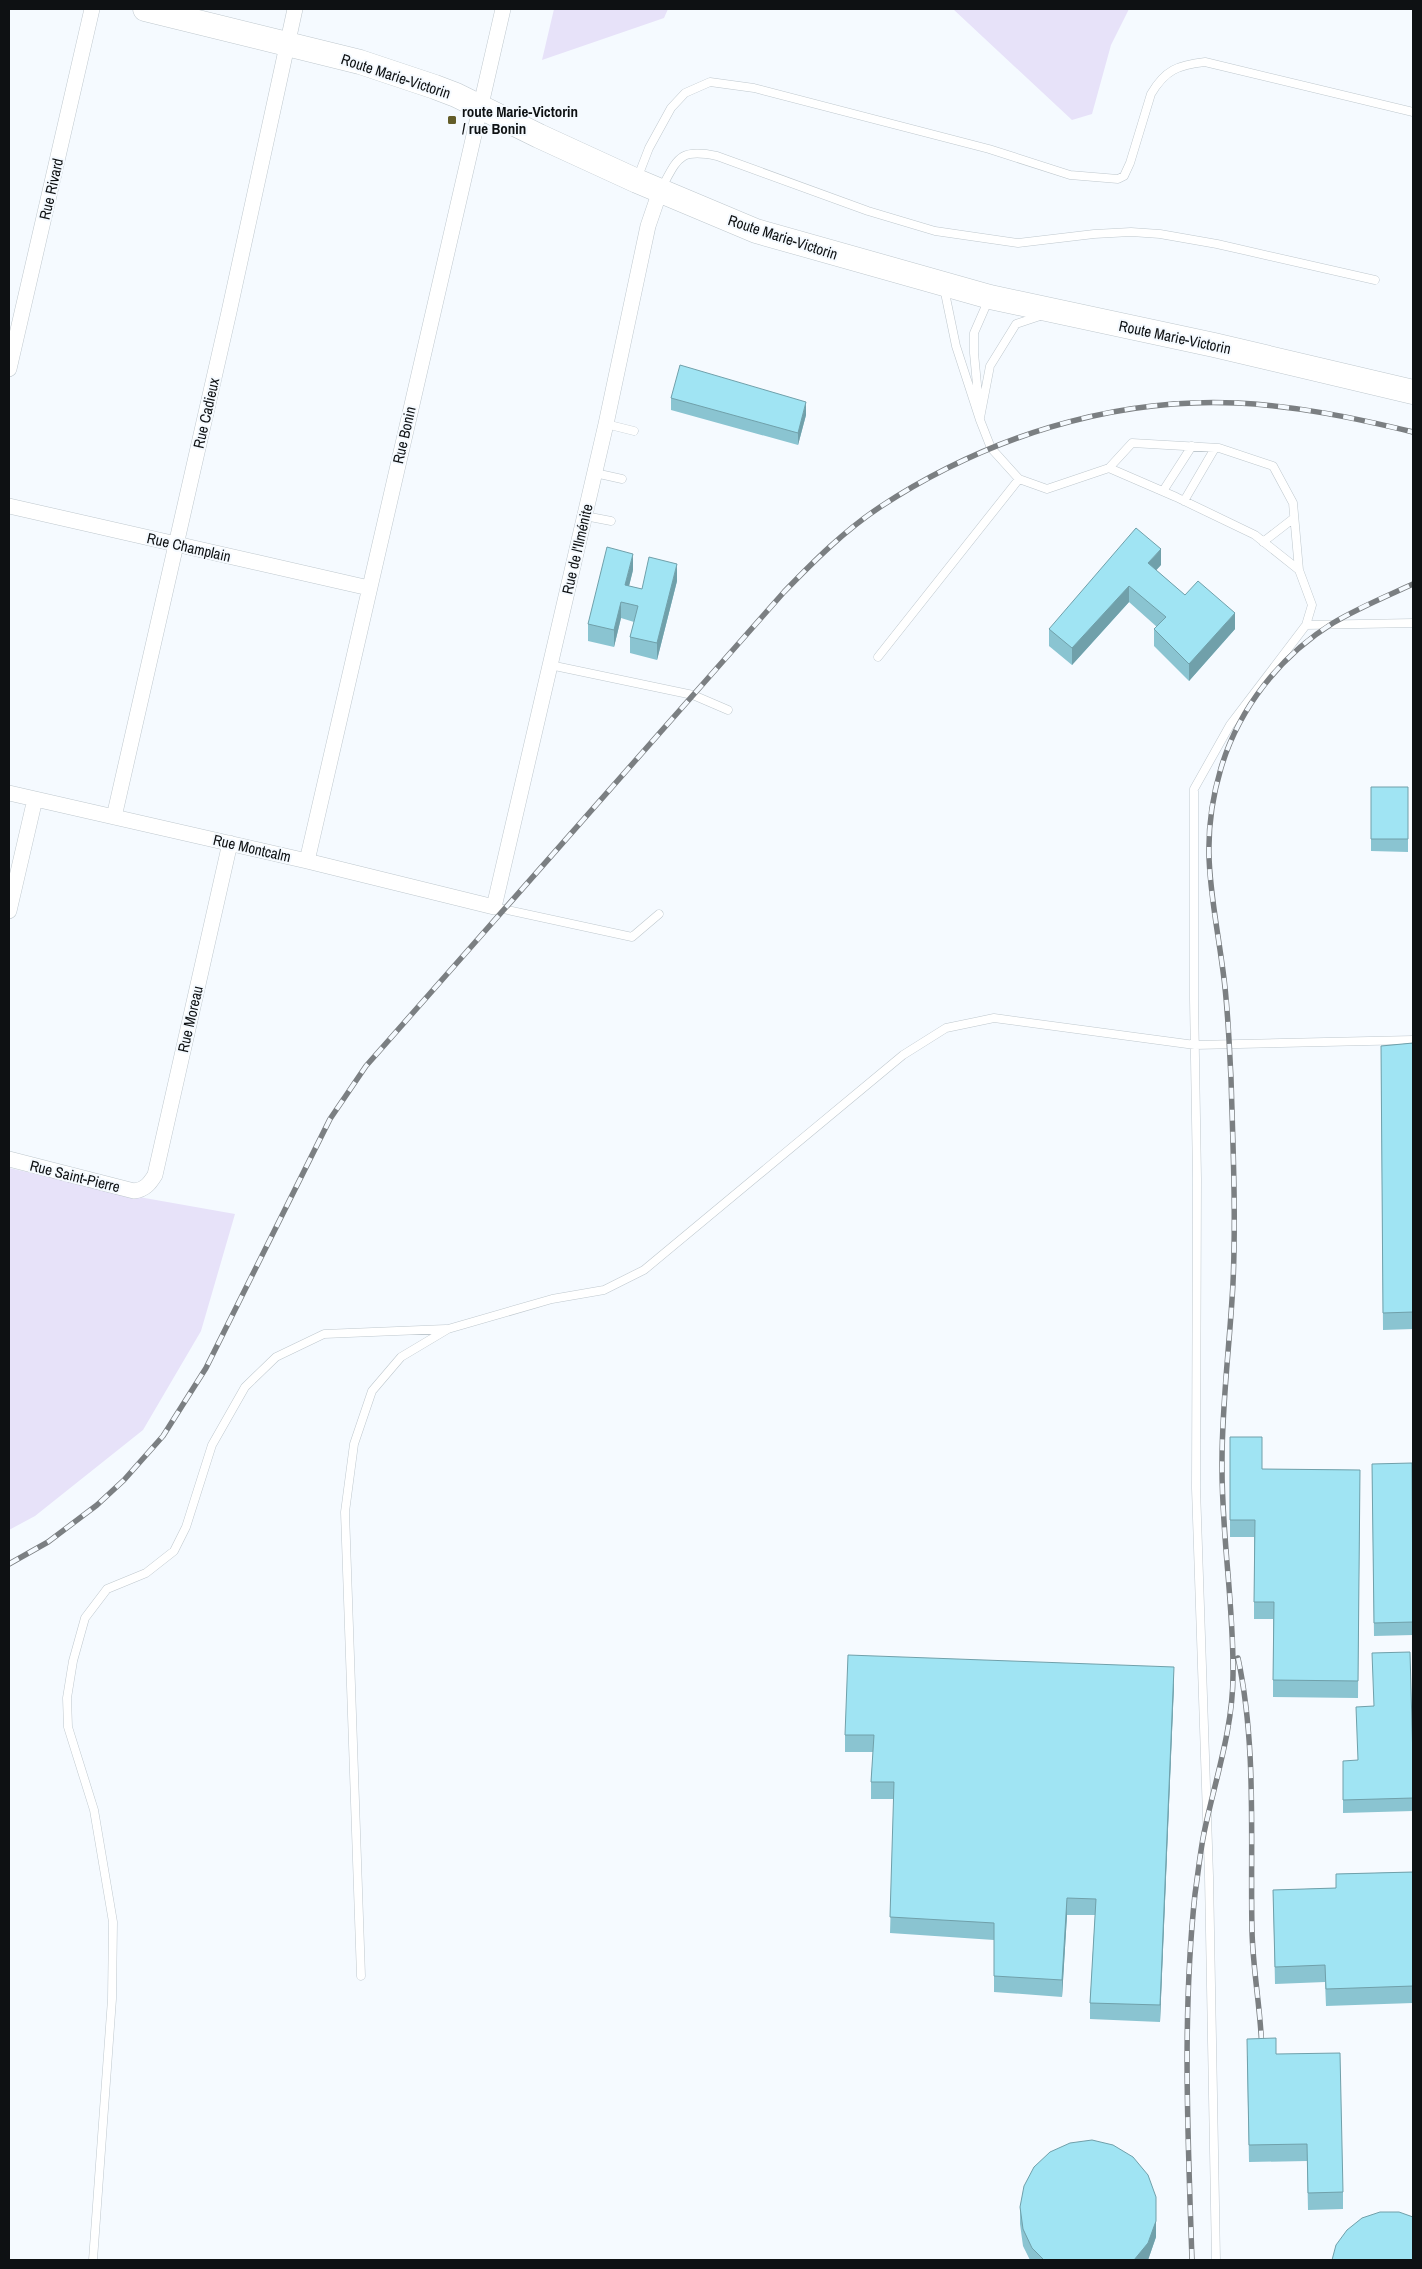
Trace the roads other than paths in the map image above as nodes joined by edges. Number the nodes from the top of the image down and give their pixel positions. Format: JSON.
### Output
{"nodes":[{"id":1,"x":92,"y":9,"type":"edge"},
{"id":2,"x":145,"y":9,"type":"edge"},
{"id":3,"x":295,"y":9,"type":"edge"},
{"id":4,"x":503,"y":9,"type":"edge"},
{"id":5,"x":287,"y":43,"type":"junction"},
{"id":6,"x":480,"y":106,"type":"junction"},
{"id":7,"x":1413,"y":112,"type":"edge"},
{"id":8,"x":637,"y":181,"type":"junction"},
{"id":9,"x":660,"y":191,"type":"junction"},
{"id":10,"x":1375,"y":280,"type":"dead end"},
{"id":11,"x":944,"y":286,"type":"junction"},
{"id":12,"x":990,"y":297,"type":"junction"},
{"id":13,"x":1068,"y":315,"type":"junction"},
{"id":14,"x":9,"y":370,"type":"edge"},
{"id":15,"x":1413,"y":392,"type":"edge"},
{"id":16,"x":980,"y":420,"type":"junction"},
{"id":17,"x":606,"y":424,"type":"junction"},
{"id":18,"x":634,"y":431,"type":"dead end"},
{"id":19,"x":1192,"y":446,"type":"junction"},
{"id":20,"x":1215,"y":448,"type":"junction"},
{"id":21,"x":1109,"y":468,"type":"junction"},
{"id":22,"x":595,"y":473,"type":"junction"},
{"id":23,"x":622,"y":479,"type":"dead end"},
{"id":24,"x":1019,"y":479,"type":"junction"},
{"id":25,"x":1162,"y":491,"type":"junction"},
{"id":26,"x":1184,"y":501,"type":"junction"},
{"id":27,"x":9,"y":506,"type":"edge"},
{"id":28,"x":585,"y":516,"type":"junction"},
{"id":29,"x":1294,"y":518,"type":"junction"},
{"id":30,"x":611,"y":521,"type":"dead end"},
{"id":31,"x":1263,"y":542,"type":"junction"},
{"id":32,"x":176,"y":544,"type":"junction"},
{"id":33,"x":1299,"y":570,"type":"junction"},
{"id":34,"x":369,"y":588,"type":"junction"},
{"id":35,"x":1413,"y":623,"type":"edge"},
{"id":36,"x":1306,"y":624,"type":"junction"},
{"id":37,"x":878,"y":657,"type":"dead end"},
{"id":38,"x":550,"y":665,"type":"junction"},
{"id":39,"x":728,"y":710,"type":"dead end"},
{"id":40,"x":9,"y":793,"type":"edge"},
{"id":41,"x":35,"y":799,"type":"junction"},
{"id":42,"x":114,"y":817,"type":"junction"},
{"id":43,"x":230,"y":843,"type":"junction"},
{"id":44,"x":307,"y":861,"type":"junction"},
{"id":45,"x":494,"y":906,"type":"junction"},
{"id":46,"x":9,"y":911,"type":"edge"},
{"id":47,"x":658,"y":914,"type":"dead end"},
{"id":48,"x":1413,"y":1040,"type":"edge"},
{"id":49,"x":1195,"y":1045,"type":"junction"},
{"id":50,"x":9,"y":1159,"type":"edge"},
{"id":51,"x":141,"y":1190,"type":"joint"},
{"id":52,"x":448,"y":1329,"type":"junction"},
{"id":53,"x":360,"y":1976,"type":"dead end"},
{"id":54,"x":94,"y":2260,"type":"edge"},
{"id":55,"x":1216,"y":2260,"type":"edge"}],
"edges":[{"from":1,"to":14,"type":"street","name":"Rue Rivard"},
{"from":2,"to":5,"type":"main road","name":"Route Marie-Victorin"},
{"from":3,"to":5,"type":"street","name":"Rue Cadieux"},
{"from":4,"to":6,"type":"street","name":"Rue Bonin"},
{"from":5,"to":6,"type":"main road","name":"Route Marie-Victorin"},
{"from":5,"to":32,"type":"street","name":"Rue Cadieux"},
{"from":6,"to":8,"type":"main road","name":"Route Marie-Victorin"},
{"from":6,"to":34,"type":"street","name":"Rue Bonin"},
{"from":7,"to":8,"type":"lane"},
{"from":8,"to":9,"type":"main road","name":"Route Marie-Victorin"},
{"from":9,"to":10,"type":"lane"},
{"from":9,"to":11,"type":"main road","name":"Route Marie-Victorin"},
{"from":9,"to":17,"type":"street","name":"Rue de l'Ilménite"},
{"from":11,"to":12,"type":"main road","name":"Route Marie-Victorin"},
{"from":11,"to":16,"type":"lane"},
{"from":12,"to":13,"type":"main road","name":"Route Marie-Victorin"},
{"from":12,"to":16,"type":"lane"},
{"from":13,"to":15,"type":"main road","name":"Route Marie-Victorin"},
{"from":13,"to":16,"type":"lane"},
{"from":16,"to":24,"type":"lane"},
{"from":17,"to":18,"type":"lane"},
{"from":17,"to":22,"type":"street","name":"Rue de l'Ilménite"},
{"from":19,"to":20,"type":"lane"},
{"from":19,"to":21,"type":"lane"},
{"from":19,"to":25,"type":"lane"},
{"from":20,"to":26,"type":"lane"},
{"from":20,"to":29,"type":"lane"},
{"from":21,"to":24,"type":"lane"},
{"from":21,"to":25,"type":"lane"},
{"from":22,"to":23,"type":"lane"},
{"from":22,"to":28,"type":"street","name":"Rue de l'Ilménite"},
{"from":24,"to":37,"type":"lane"},
{"from":25,"to":26,"type":"lane"},
{"from":26,"to":31,"type":"lane"},
{"from":27,"to":32,"type":"street","name":"Rue Champlain"},
{"from":28,"to":30,"type":"lane"},
{"from":28,"to":38,"type":"street","name":"Rue de l'Ilménite"},
{"from":29,"to":31,"type":"lane"},
{"from":29,"to":33,"type":"lane"},
{"from":31,"to":33,"type":"lane"},
{"from":32,"to":34,"type":"street","name":"Rue Champlain"},
{"from":32,"to":42,"type":"street","name":"Rue Cadieux"},
{"from":33,"to":36,"type":"lane"},
{"from":34,"to":44,"type":"street","name":"Rue Bonin"},
{"from":35,"to":36,"type":"lane"},
{"from":36,"to":49,"type":"lane"},
{"from":38,"to":39,"type":"lane"},
{"from":38,"to":45,"type":"street","name":"Rue de l'Ilménite"},
{"from":40,"to":41,"type":"street","name":"Rue Montcalm"},
{"from":41,"to":42,"type":"street","name":"Rue Montcalm"},
{"from":41,"to":46,"type":"street"},
{"from":42,"to":43,"type":"street","name":"Rue Montcalm"},
{"from":43,"to":44,"type":"street","name":"Rue Montcalm"},
{"from":43,"to":51,"type":"street","name":"Rue Moreau"},
{"from":44,"to":45,"type":"street","name":"Rue Montcalm"},
{"from":45,"to":47,"type":"lane"},
{"from":48,"to":49,"type":"lane"},
{"from":49,"to":52,"type":"lane"},
{"from":49,"to":55,"type":"lane"},
{"from":50,"to":51,"type":"street","name":"Rue Saint-Pierre"},
{"from":52,"to":53,"type":"lane"},
{"from":52,"to":54,"type":"lane"}]}
